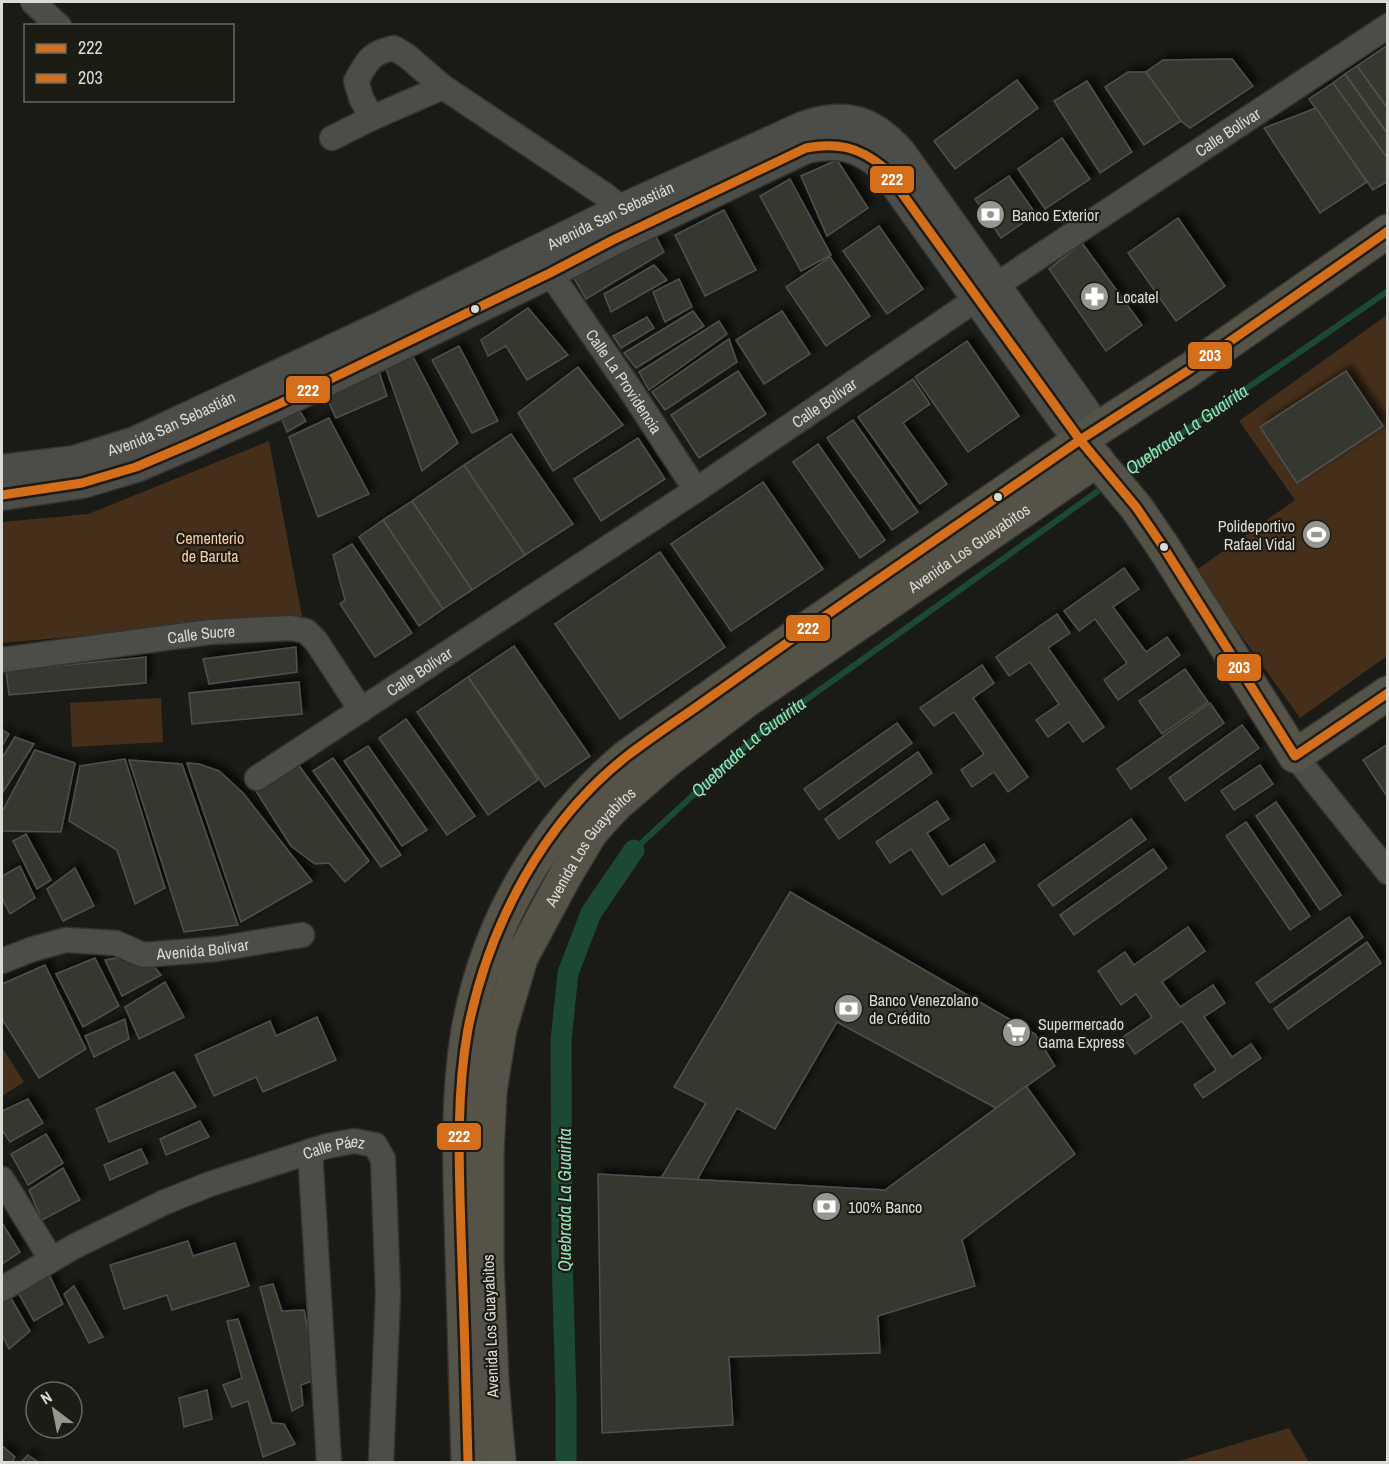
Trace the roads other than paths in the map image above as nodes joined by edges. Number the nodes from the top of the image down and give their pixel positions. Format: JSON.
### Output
{"nodes":[{"id":1,"x":33,"y":2,"type":"edge"},
{"id":2,"x":57,"y":24,"type":"edge"},
{"id":3,"x":1388,"y":26,"type":"edge"},
{"id":4,"x":443,"y":87,"type":"junction"},
{"id":5,"x":372,"y":118,"type":"junction"},
{"id":6,"x":332,"y":138,"type":"dead end"},
{"id":7,"x":627,"y":220,"type":"junction"},
{"id":8,"x":1388,"y":231,"type":"edge"},
{"id":9,"x":545,"y":261,"type":"junction"},
{"id":10,"x":986,"y":293,"type":"junction"},
{"id":11,"x":421,"y":321,"type":"junction"},
{"id":12,"x":1101,"y":458,"type":"junction"},
{"id":13,"x":2,"y":470,"type":"edge"},
{"id":14,"x":696,"y":490,"type":"junction"},
{"id":15,"x":2,"y":495,"type":"edge"},
{"id":16,"x":2,"y":660,"type":"edge"},
{"id":17,"x":1388,"y":693,"type":"edge"},
{"id":18,"x":361,"y":710,"type":"junction"},
{"id":19,"x":1295,"y":756,"type":"junction"},
{"id":20,"x":257,"y":778,"type":"dead end"},
{"id":21,"x":1388,"y":872,"type":"edge"},
{"id":22,"x":303,"y":935,"type":"dead end"},
{"id":23,"x":2,"y":961,"type":"edge"},
{"id":24,"x":310,"y":1151,"type":"junction"},
{"id":25,"x":2,"y":1179,"type":"edge"},
{"id":26,"x":51,"y":1259,"type":"junction"},
{"id":27,"x":2,"y":1289,"type":"edge"},
{"id":28,"x":329,"y":1462,"type":"edge"},
{"id":29,"x":381,"y":1462,"type":"edge"},
{"id":30,"x":468,"y":1462,"type":"edge"},
{"id":31,"x":498,"y":1462,"type":"edge"}],
"edges":[{"from":1,"to":2,"type":"street"},
{"from":3,"to":10,"type":"street","name":"Calle Bolívar"},
{"from":4,"to":5,"type":"street"},
{"from":4,"to":5,"type":"street"},
{"from":4,"to":7,"type":"street"},
{"from":5,"to":6,"type":"street"},
{"from":7,"to":9,"type":"street","name":"Avenida San Sebastián"},
{"from":7,"to":10,"type":"street","name":"Avenida San Sebastián"},
{"from":8,"to":12,"type":"main road","name":"Avenida Los Guayabitos"},
{"from":9,"to":11,"type":"street","name":"Avenida San Sebastián"},
{"from":9,"to":14,"type":"street","name":"Calle La Providencia"},
{"from":10,"to":12,"type":"street","name":"Avenida San Sebastián"},
{"from":10,"to":14,"type":"street","name":"Calle Bolívar"},
{"from":11,"to":13,"type":"street","name":"Avenida San Sebastián"},
{"from":11,"to":15,"type":"street","name":"Avenida San Sebastián"},
{"from":12,"to":19,"type":"main road"},
{"from":12,"to":30,"type":"main road","name":"Avenida Los Guayabitos"},
{"from":12,"to":31,"type":"main road","name":"Avenida Los Guayabitos"},
{"from":14,"to":18,"type":"street","name":"Calle Bolívar"},
{"from":16,"to":18,"type":"street","name":"Calle Sucre"},
{"from":17,"to":19,"type":"main road"},
{"from":18,"to":20,"type":"street","name":"Calle Bolívar"},
{"from":19,"to":21,"type":"street"},
{"from":22,"to":23,"type":"street","name":"Avenida Bolívar"},
{"from":24,"to":26,"type":"street","name":"Calle Páez"},
{"from":24,"to":28,"type":"street"},
{"from":24,"to":29,"type":"street","name":"Calle Páez"},
{"from":25,"to":26,"type":"street"},
{"from":26,"to":27,"type":"street","name":"Calle Páez"}]}
